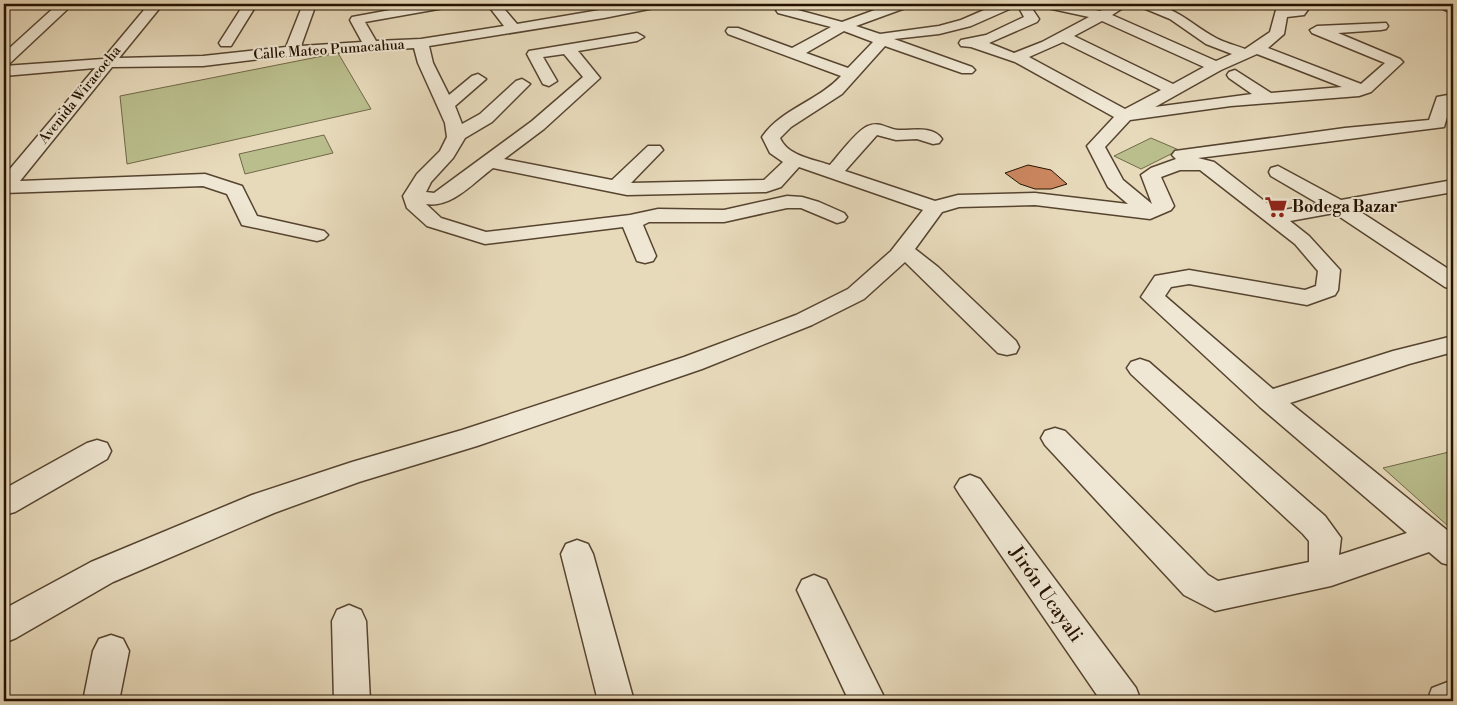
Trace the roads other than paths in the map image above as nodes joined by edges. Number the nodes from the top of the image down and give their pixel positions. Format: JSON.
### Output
{"nodes":[{"id":1,"x":66,"y":4,"type":"edge"},
{"id":2,"x":156,"y":4,"type":"edge"},
{"id":3,"x":250,"y":4,"type":"edge"},
{"id":4,"x":309,"y":4,"type":"edge"},
{"id":5,"x":444,"y":4,"type":"edge"},
{"id":6,"x":493,"y":4,"type":"edge"},
{"id":7,"x":592,"y":4,"type":"edge"},
{"id":8,"x":653,"y":4,"type":"edge"},
{"id":9,"x":798,"y":4,"type":"edge"},
{"id":10,"x":903,"y":4,"type":"edge"},
{"id":11,"x":981,"y":4,"type":"edge"},
{"id":12,"x":1048,"y":4,"type":"edge"},
{"id":13,"x":1123,"y":4,"type":"edge"},
{"id":14,"x":1146,"y":4,"type":"edge"},
{"id":15,"x":1440,"y":4,"type":"edge"},
{"id":16,"x":1003,"y":7,"type":"edge"},
{"id":17,"x":1026,"y":7,"type":"edge"},
{"id":18,"x":393,"y":8,"type":"edge"},
{"id":19,"x":1303,"y":8,"type":"edge"},
{"id":20,"x":842,"y":9,"type":"dead end"},
{"id":21,"x":1453,"y":10,"type":"edge"},
{"id":22,"x":604,"y":14,"type":"junction"},
{"id":23,"x":1100,"y":15,"type":"junction"},
{"id":24,"x":865,"y":17,"type":"junction"},
{"id":25,"x":1086,"y":23,"type":"junction"},
{"id":26,"x":843,"y":26,"type":"junction"},
{"id":27,"x":1380,"y":26,"type":"dead end"},
{"id":28,"x":513,"y":28,"type":"junction"},
{"id":29,"x":1324,"y":30,"type":"junction"},
{"id":30,"x":734,"y":31,"type":"dead end"},
{"id":31,"x":1007,"y":31,"type":"junction"},
{"id":32,"x":929,"y":32,"type":"junction"},
{"id":33,"x":637,"y":37,"type":"dead end"},
{"id":34,"x":1064,"y":37,"type":"junction"},
{"id":35,"x":882,"y":40,"type":"junction"},
{"id":36,"x":226,"y":43,"type":"dead end"},
{"id":37,"x":421,"y":43,"type":"junction"},
{"id":38,"x":953,"y":43,"type":"junction"},
{"id":39,"x":974,"y":43,"type":"junction"},
{"id":40,"x":898,"y":45,"type":"junction"},
{"id":41,"x":1048,"y":45,"type":"junction"},
{"id":42,"x":371,"y":46,"type":"junction"},
{"id":43,"x":567,"y":48,"type":"junction"},
{"id":44,"x":292,"y":51,"type":"junction"},
{"id":45,"x":1251,"y":52,"type":"junction"},
{"id":46,"x":794,"y":53,"type":"junction"},
{"id":47,"x":1017,"y":57,"type":"junction"},
{"id":48,"x":4,"y":61,"type":"edge"},
{"id":49,"x":105,"y":63,"type":"junction"},
{"id":50,"x":1216,"y":67,"type":"junction"},
{"id":51,"x":967,"y":70,"type":"dead end"},
{"id":52,"x":4,"y":71,"type":"edge"},
{"id":53,"x":852,"y":75,"type":"junction"},
{"id":54,"x":1234,"y":75,"type":"dead end"},
{"id":55,"x":478,"y":79,"type":"dead end"},
{"id":56,"x":550,"y":81,"type":"dead end"},
{"id":57,"x":522,"y":84,"type":"dead end"},
{"id":58,"x":1174,"y":90,"type":"junction"},
{"id":59,"x":1363,"y":90,"type":"junction"},
{"id":60,"x":1268,"y":98,"type":"junction"},
{"id":61,"x":1453,"y":98,"type":"edge"},
{"id":62,"x":445,"y":106,"type":"junction"},
{"id":63,"x":1125,"y":116,"type":"junction"},
{"id":64,"x":457,"y":136,"type":"junction"},
{"id":65,"x":933,"y":139,"type":"dead end"},
{"id":66,"x":654,"y":150,"type":"dead end"},
{"id":67,"x":795,"y":160,"type":"junction"},
{"id":68,"x":490,"y":162,"type":"junction"},
{"id":69,"x":1278,"y":172,"type":"dead end"},
{"id":70,"x":833,"y":173,"type":"junction"},
{"id":71,"x":1151,"y":175,"type":"junction"},
{"id":72,"x":4,"y":187,"type":"edge"},
{"id":73,"x":616,"y":187,"type":"junction"},
{"id":74,"x":1448,"y":190,"type":"edge"},
{"id":75,"x":412,"y":196,"type":"junction"},
{"id":76,"x":1339,"y":207,"type":"junction"},
{"id":77,"x":935,"y":208,"type":"junction"},
{"id":78,"x":1150,"y":213,"type":"junction"},
{"id":79,"x":837,"y":217,"type":"dead end"},
{"id":80,"x":1272,"y":218,"type":"junction"},
{"id":81,"x":632,"y":223,"type":"junction"},
{"id":82,"x":317,"y":236,"type":"dead end"},
{"id":83,"x":904,"y":250,"type":"junction"},
{"id":84,"x":645,"y":256,"type":"dead end"},
{"id":85,"x":1453,"y":282,"type":"edge"},
{"id":86,"x":1453,"y":344,"type":"edge"},
{"id":87,"x":1007,"y":347,"type":"dead end"},
{"id":88,"x":1140,"y":368,"type":"dead end"},
{"id":89,"x":1269,"y":400,"type":"junction"},
{"id":90,"x":1054,"y":438,"type":"dead end"},
{"id":91,"x":98,"y":451,"type":"dead end"},
{"id":92,"x":970,"y":487,"type":"dead end"},
{"id":93,"x":4,"y":503,"type":"edge"},
{"id":94,"x":1443,"y":545,"type":"edge"},
{"id":95,"x":577,"y":554,"type":"dead end"},
{"id":96,"x":1330,"y":572,"type":"junction"},
{"id":97,"x":814,"y":590,"type":"dead end"},
{"id":98,"x":349,"y":621,"type":"dead end"},
{"id":99,"x":4,"y":627,"type":"edge"},
{"id":100,"x":111,"y":651,"type":"dead end"},
{"id":101,"x":1453,"y":698,"type":"edge"},
{"id":102,"x":101,"y":701,"type":"edge"},
{"id":103,"x":352,"y":701,"type":"edge"},
{"id":104,"x":616,"y":701,"type":"edge"},
{"id":105,"x":868,"y":701,"type":"edge"},
{"id":106,"x":1123,"y":701,"type":"edge"},
{"id":107,"x":1445,"y":701,"type":"edge"}],
"edges":[{"from":1,"to":48,"type":"street"},
{"from":2,"to":49,"type":"street","name":"Avenida Wiracocha"},
{"from":3,"to":36,"type":"street"},
{"from":4,"to":44,"type":"street"},
{"from":5,"to":18,"type":"street"},
{"from":6,"to":28,"type":"street"},
{"from":7,"to":22,"type":"street"},
{"from":8,"to":22,"type":"street","name":"Calle Mateo Pumacahua"},
{"from":9,"to":26,"type":"street"},
{"from":10,"to":24,"type":"street"},
{"from":11,"to":16,"type":"street"},
{"from":12,"to":23,"type":"street"},
{"from":13,"to":23,"type":"street"},
{"from":14,"to":45,"type":"street"},
{"from":15,"to":21,"type":"street"},
{"from":16,"to":32,"type":"street"},
{"from":17,"to":25,"type":"street"},
{"from":17,"to":31,"type":"street"},
{"from":18,"to":42,"type":"street"},
{"from":19,"to":29,"type":"street"},
{"from":19,"to":45,"type":"street"},
{"from":20,"to":24,"type":"street"},
{"from":22,"to":28,"type":"street","name":"Calle Mateo Pumacahua"},
{"from":23,"to":25,"type":"street"},
{"from":23,"to":50,"type":"street"},
{"from":24,"to":26,"type":"street"},
{"from":25,"to":34,"type":"street"},
{"from":26,"to":35,"type":"street"},
{"from":26,"to":46,"type":"street"},
{"from":27,"to":29,"type":"street"},
{"from":28,"to":37,"type":"street","name":"Calle Mateo Pumacahua"},
{"from":29,"to":59,"type":"street"},
{"from":30,"to":46,"type":"street"},
{"from":31,"to":39,"type":"street"},
{"from":31,"to":41,"type":"street"},
{"from":32,"to":35,"type":"street"},
{"from":32,"to":38,"type":"street"},
{"from":33,"to":43,"type":"street"},
{"from":34,"to":41,"type":"street"},
{"from":34,"to":58,"type":"street"},
{"from":35,"to":40,"type":"street"},
{"from":35,"to":53,"type":"street"},
{"from":37,"to":42,"type":"street","name":"Calle Mateo Pumacahua"},
{"from":37,"to":62,"type":"street"},
{"from":38,"to":39,"type":"street"},
{"from":38,"to":40,"type":"street"},
{"from":39,"to":47,"type":"street"},
{"from":40,"to":51,"type":"street"},
{"from":41,"to":47,"type":"street"},
{"from":42,"to":44,"type":"street","name":"Calle Mateo Pumacahua"},
{"from":43,"to":56,"type":"street"},
{"from":43,"to":68,"type":"street"},
{"from":44,"to":49,"type":"street","name":"Calle Mateo Pumacahua"},
{"from":45,"to":50,"type":"street"},
{"from":45,"to":59,"type":"street"},
{"from":46,"to":53,"type":"street"},
{"from":47,"to":63,"type":"street"},
{"from":49,"to":52,"type":"street","name":"Calle Mateo Pumacahua"},
{"from":49,"to":72,"type":"street","name":"Avenida Wiracocha"},
{"from":50,"to":58,"type":"street"},
{"from":53,"to":67,"type":"street"},
{"from":54,"to":60,"type":"street"},
{"from":55,"to":62,"type":"street"},
{"from":57,"to":64,"type":"street"},
{"from":58,"to":63,"type":"street"},
{"from":59,"to":60,"type":"street"},
{"from":60,"to":63,"type":"street"},
{"from":61,"to":71,"type":"street"},
{"from":62,"to":64,"type":"street"},
{"from":63,"to":78,"type":"street"},
{"from":64,"to":75,"type":"street"},
{"from":65,"to":70,"type":"street"},
{"from":66,"to":73,"type":"street"},
{"from":67,"to":70,"type":"street"},
{"from":67,"to":73,"type":"street"},
{"from":68,"to":73,"type":"street"},
{"from":68,"to":75,"type":"street"},
{"from":69,"to":76,"type":"street"},
{"from":70,"to":77,"type":"street"},
{"from":71,"to":78,"type":"street"},
{"from":71,"to":80,"type":"street"},
{"from":72,"to":82,"type":"street"},
{"from":74,"to":76,"type":"street"},
{"from":75,"to":81,"type":"street"},
{"from":76,"to":80,"type":"street"},
{"from":76,"to":85,"type":"street"},
{"from":77,"to":78,"type":"street"},
{"from":77,"to":83,"type":"street"},
{"from":79,"to":81,"type":"street"},
{"from":80,"to":89,"type":"street"},
{"from":81,"to":84,"type":"street"},
{"from":83,"to":87,"type":"street"},
{"from":83,"to":99,"type":"street"},
{"from":86,"to":89,"type":"street"},
{"from":88,"to":96,"type":"street"},
{"from":89,"to":94,"type":"street"},
{"from":90,"to":96,"type":"street"},
{"from":91,"to":93,"type":"street"},
{"from":92,"to":106,"type":"street","name":"Jirón Ucayali"},
{"from":94,"to":96,"type":"street"},
{"from":95,"to":104,"type":"street"},
{"from":97,"to":105,"type":"street"},
{"from":98,"to":103,"type":"street"},
{"from":100,"to":102,"type":"street"},
{"from":101,"to":107,"type":"street"}]}
